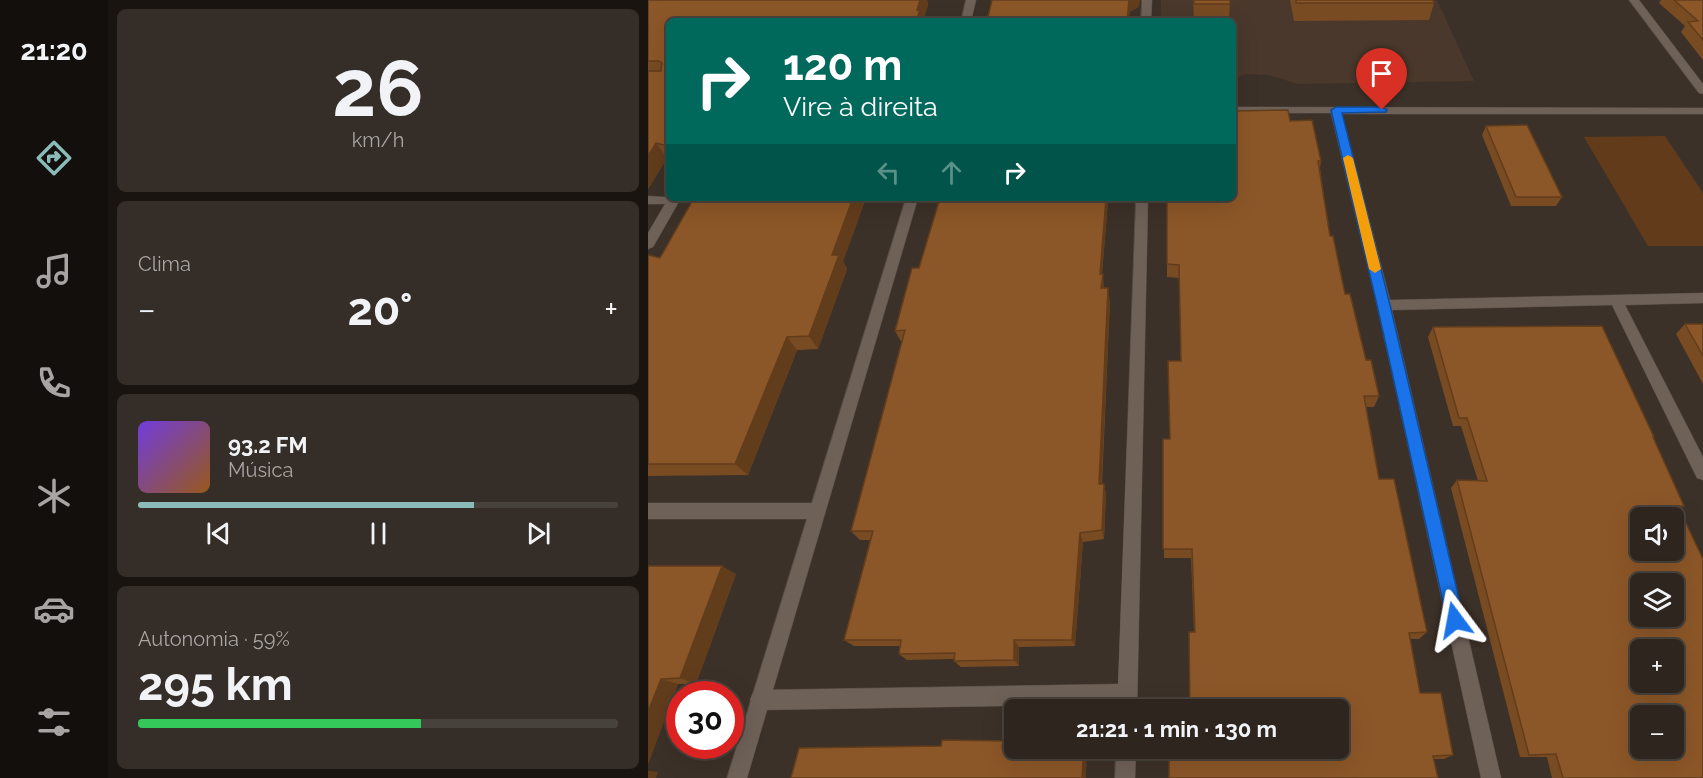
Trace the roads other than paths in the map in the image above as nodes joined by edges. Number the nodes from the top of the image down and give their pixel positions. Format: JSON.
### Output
{"nodes":[{"id":1,"x":971,"y":0,"type":"edge"},
{"id":2,"x":1147,"y":0,"type":"edge"},
{"id":3,"x":1634,"y":0,"type":"edge"},
{"id":4,"x":967,"y":18,"type":"edge"},
{"id":5,"x":1146,"y":18,"type":"edge"},
{"id":6,"x":1703,"y":91,"type":"edge"},
{"id":7,"x":1236,"y":110,"type":"edge"},
{"id":8,"x":1336,"y":110,"type":"junction"},
{"id":9,"x":1703,"y":111,"type":"edge"},
{"id":10,"x":666,"y":199,"type":"edge"},
{"id":11,"x":648,"y":200,"type":"edge"},
{"id":12,"x":673,"y":201,"type":"edge"},
{"id":13,"x":911,"y":201,"type":"edge"},
{"id":14,"x":1142,"y":201,"type":"edge"},
{"id":15,"x":648,"y":244,"type":"edge"},
{"id":16,"x":1703,"y":298,"type":"edge"},
{"id":17,"x":1616,"y":300,"type":"junction"},
{"id":18,"x":1384,"y":305,"type":"junction"},
{"id":19,"x":1703,"y":473,"type":"edge"},
{"id":20,"x":648,"y":511,"type":"edge"},
{"id":21,"x":818,"y":511,"type":"junction"},
{"id":22,"x":1127,"y":699,"type":"edge"},
{"id":23,"x":760,"y":700,"type":"junction"},
{"id":24,"x":1004,"y":701,"type":"edge"},
{"id":25,"x":1126,"y":759,"type":"edge"},
{"id":26,"x":737,"y":778,"type":"edge"},
{"id":27,"x":1125,"y":778,"type":"edge"},
{"id":28,"x":1491,"y":778,"type":"edge"}],
"edges":[{"from":1,"to":4,"type":"street"},
{"from":2,"to":5,"type":"street"},
{"from":3,"to":6,"type":"street"},
{"from":7,"to":8,"type":"street"},
{"from":8,"to":9,"type":"street"},
{"from":8,"to":18,"type":"street"},
{"from":10,"to":11,"type":"street"},
{"from":12,"to":15,"type":"street"},
{"from":13,"to":21,"type":"street"},
{"from":14,"to":22,"type":"street"},
{"from":16,"to":17,"type":"street"},
{"from":17,"to":18,"type":"street"},
{"from":17,"to":19,"type":"street"},
{"from":18,"to":28,"type":"street"},
{"from":20,"to":21,"type":"street"},
{"from":21,"to":23,"type":"street"},
{"from":23,"to":24,"type":"street"},
{"from":23,"to":26,"type":"street"},
{"from":25,"to":27,"type":"street"}]}
